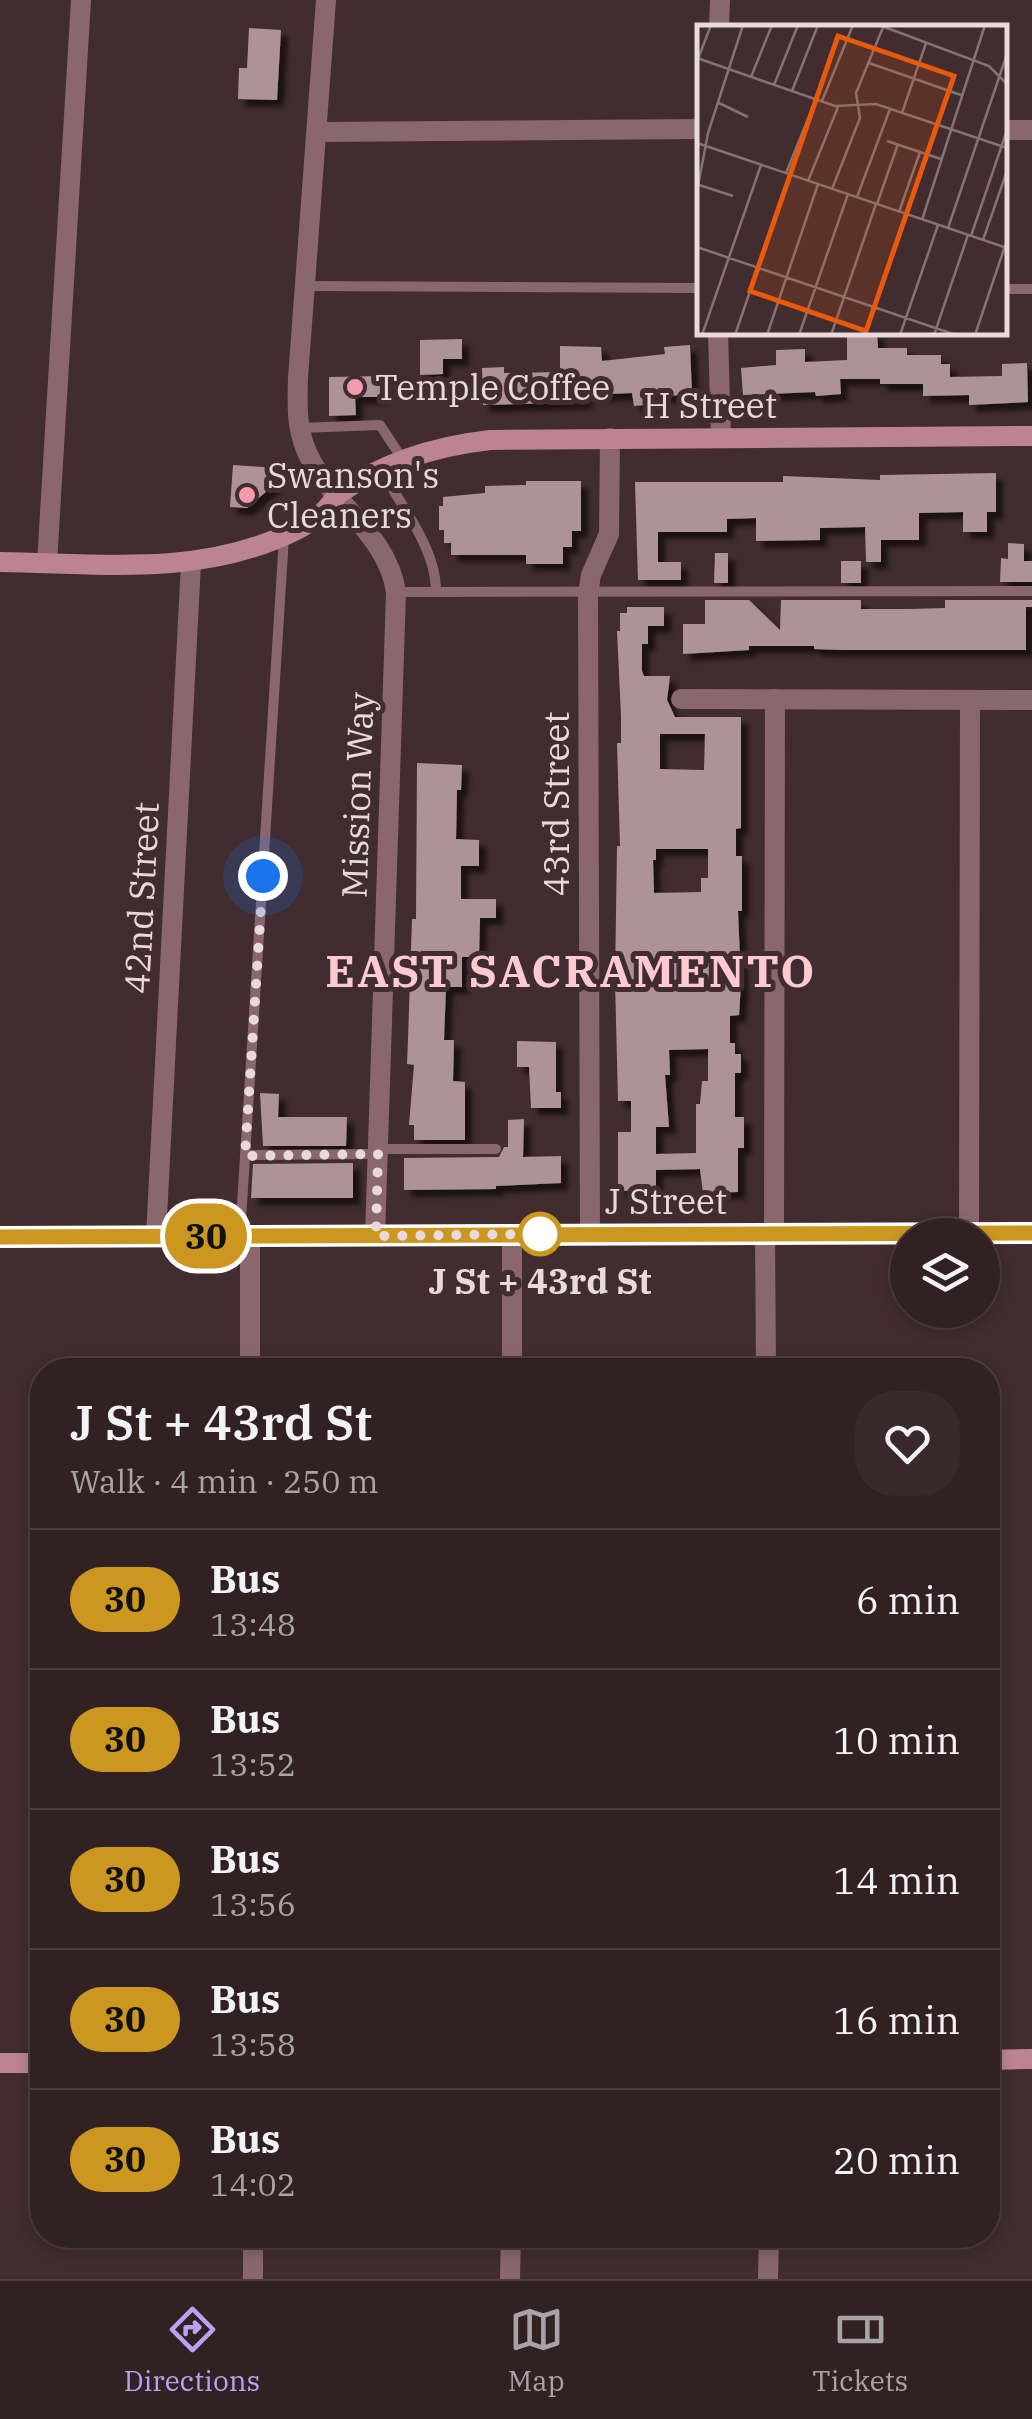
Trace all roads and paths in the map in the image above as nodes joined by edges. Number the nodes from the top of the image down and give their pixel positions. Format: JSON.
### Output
{"nodes":[{"id":1,"x":81,"y":0,"type":"edge"},
{"id":2,"x":326,"y":0,"type":"edge"},
{"id":3,"x":697,"y":129,"type":"edge"},
{"id":4,"x":317,"y":132,"type":"junction"},
{"id":5,"x":307,"y":286,"type":"junction"},
{"id":6,"x":697,"y":288,"type":"edge"},
{"id":7,"x":718,"y":335,"type":"edge"},
{"id":8,"x":298,"y":428,"type":"junction"},
{"id":9,"x":1032,"y":436,"type":"edge"},
{"id":10,"x":610,"y":438,"type":"junction"},
{"id":11,"x":721,"y":438,"type":"junction"},
{"id":12,"x":403,"y":460,"type":"junction"},
{"id":13,"x":381,"y":470,"type":"junction"},
{"id":14,"x":337,"y":495,"type":"junction"},
{"id":15,"x":284,"y":536,"type":"junction"},
{"id":16,"x":0,"y":562,"type":"edge"},
{"id":17,"x":47,"y":563,"type":"junction"},
{"id":18,"x":191,"y":564,"type":"junction"},
{"id":19,"x":1032,"y":591,"type":"edge"},
{"id":20,"x":396,"y":592,"type":"junction"},
{"id":21,"x":436,"y":592,"type":"junction"},
{"id":22,"x":588,"y":594,"type":"junction"},
{"id":23,"x":681,"y":700,"type":"dead end"},
{"id":24,"x":775,"y":700,"type":"junction"},
{"id":25,"x":970,"y":700,"type":"junction"},
{"id":26,"x":1032,"y":700,"type":"edge"},
{"id":27,"x":496,"y":1149,"type":"dead end"},
{"id":28,"x":378,"y":1152,"type":"junction"},
{"id":29,"x":245,"y":1156,"type":"junction"},
{"id":30,"x":969,"y":1218,"type":"edge"},
{"id":31,"x":770,"y":1233,"type":"junction"},
{"id":32,"x":890,"y":1233,"type":"edge"},
{"id":33,"x":1000,"y":1233,"type":"edge"},
{"id":34,"x":1032,"y":1233,"type":"edge"},
{"id":35,"x":590,"y":1234,"type":"junction"},
{"id":36,"x":512,"y":1235,"type":"junction"},
{"id":37,"x":0,"y":1236,"type":"edge"},
{"id":38,"x":156,"y":1236,"type":"junction"},
{"id":39,"x":245,"y":1236,"type":"junction"},
{"id":40,"x":376,"y":1236,"type":"junction"},
{"id":41,"x":250,"y":1358,"type":"edge"},
{"id":42,"x":512,"y":1358,"type":"edge"},
{"id":43,"x":766,"y":1358,"type":"edge"},
{"id":44,"x":1000,"y":2060,"type":"edge"},
{"id":45,"x":1032,"y":2060,"type":"edge"},
{"id":46,"x":0,"y":2063,"type":"edge"},
{"id":47,"x":30,"y":2063,"type":"edge"},
{"id":48,"x":253,"y":2248,"type":"edge"},
{"id":49,"x":511,"y":2248,"type":"edge"},
{"id":50,"x":768,"y":2248,"type":"edge"},
{"id":51,"x":253,"y":2279,"type":"edge"},
{"id":52,"x":510,"y":2279,"type":"edge"},
{"id":53,"x":768,"y":2279,"type":"edge"}],
"edges":[{"from":1,"to":17,"type":"street"},
{"from":2,"to":4,"type":"street"},
{"from":3,"to":4,"type":"street"},
{"from":4,"to":5,"type":"street"},
{"from":5,"to":6,"type":"lane"},
{"from":5,"to":8,"type":"street"},
{"from":7,"to":11,"type":"street"},
{"from":8,"to":12,"type":"lane"},
{"from":8,"to":14,"type":"street"},
{"from":9,"to":11,"type":"main road","name":"H Street"},
{"from":10,"to":11,"type":"main road","name":"H Street"},
{"from":10,"to":12,"type":"main road","name":"H Street"},
{"from":10,"to":22,"type":"street","name":"43rd Street"},
{"from":12,"to":13,"type":"main road","name":"H Street"},
{"from":13,"to":14,"type":"main road","name":"H Street"},
{"from":13,"to":21,"type":"lane"},
{"from":14,"to":15,"type":"main road","name":"H Street"},
{"from":14,"to":20,"type":"street","name":"Mission Way"},
{"from":15,"to":18,"type":"main road","name":"H Street"},
{"from":15,"to":29,"type":"lane"},
{"from":16,"to":17,"type":"main road","name":"H Street"},
{"from":17,"to":18,"type":"main road","name":"H Street"},
{"from":18,"to":38,"type":"street","name":"42nd Street"},
{"from":19,"to":22,"type":"lane"},
{"from":20,"to":21,"type":"lane"},
{"from":20,"to":28,"type":"street","name":"Mission Way"},
{"from":21,"to":22,"type":"lane"},
{"from":22,"to":35,"type":"street","name":"43rd Street"},
{"from":23,"to":24,"type":"street"},
{"from":24,"to":25,"type":"street"},
{"from":24,"to":31,"type":"street"},
{"from":25,"to":26,"type":"street"},
{"from":25,"to":30,"type":"street"},
{"from":27,"to":28,"type":"lane"},
{"from":28,"to":29,"type":"lane"},
{"from":28,"to":40,"type":"street","name":"Mission Way"},
{"from":29,"to":39,"type":"lane"},
{"from":31,"to":32,"type":"main road","name":"J Street"},
{"from":31,"to":35,"type":"main road","name":"J Street"},
{"from":31,"to":43,"type":"street"},
{"from":33,"to":34,"type":"main road","name":"J Street"},
{"from":35,"to":36,"type":"main road","name":"J Street"},
{"from":36,"to":40,"type":"main road","name":"J Street"},
{"from":36,"to":42,"type":"street"},
{"from":37,"to":38,"type":"main road","name":"J Street"},
{"from":38,"to":39,"type":"main road","name":"J Street"},
{"from":39,"to":40,"type":"main road","name":"J Street"},
{"from":39,"to":41,"type":"street"},
{"from":44,"to":45,"type":"main road"},
{"from":46,"to":47,"type":"main road"},
{"from":48,"to":51,"type":"street"},
{"from":49,"to":52,"type":"street"},
{"from":50,"to":53,"type":"street"}]}
